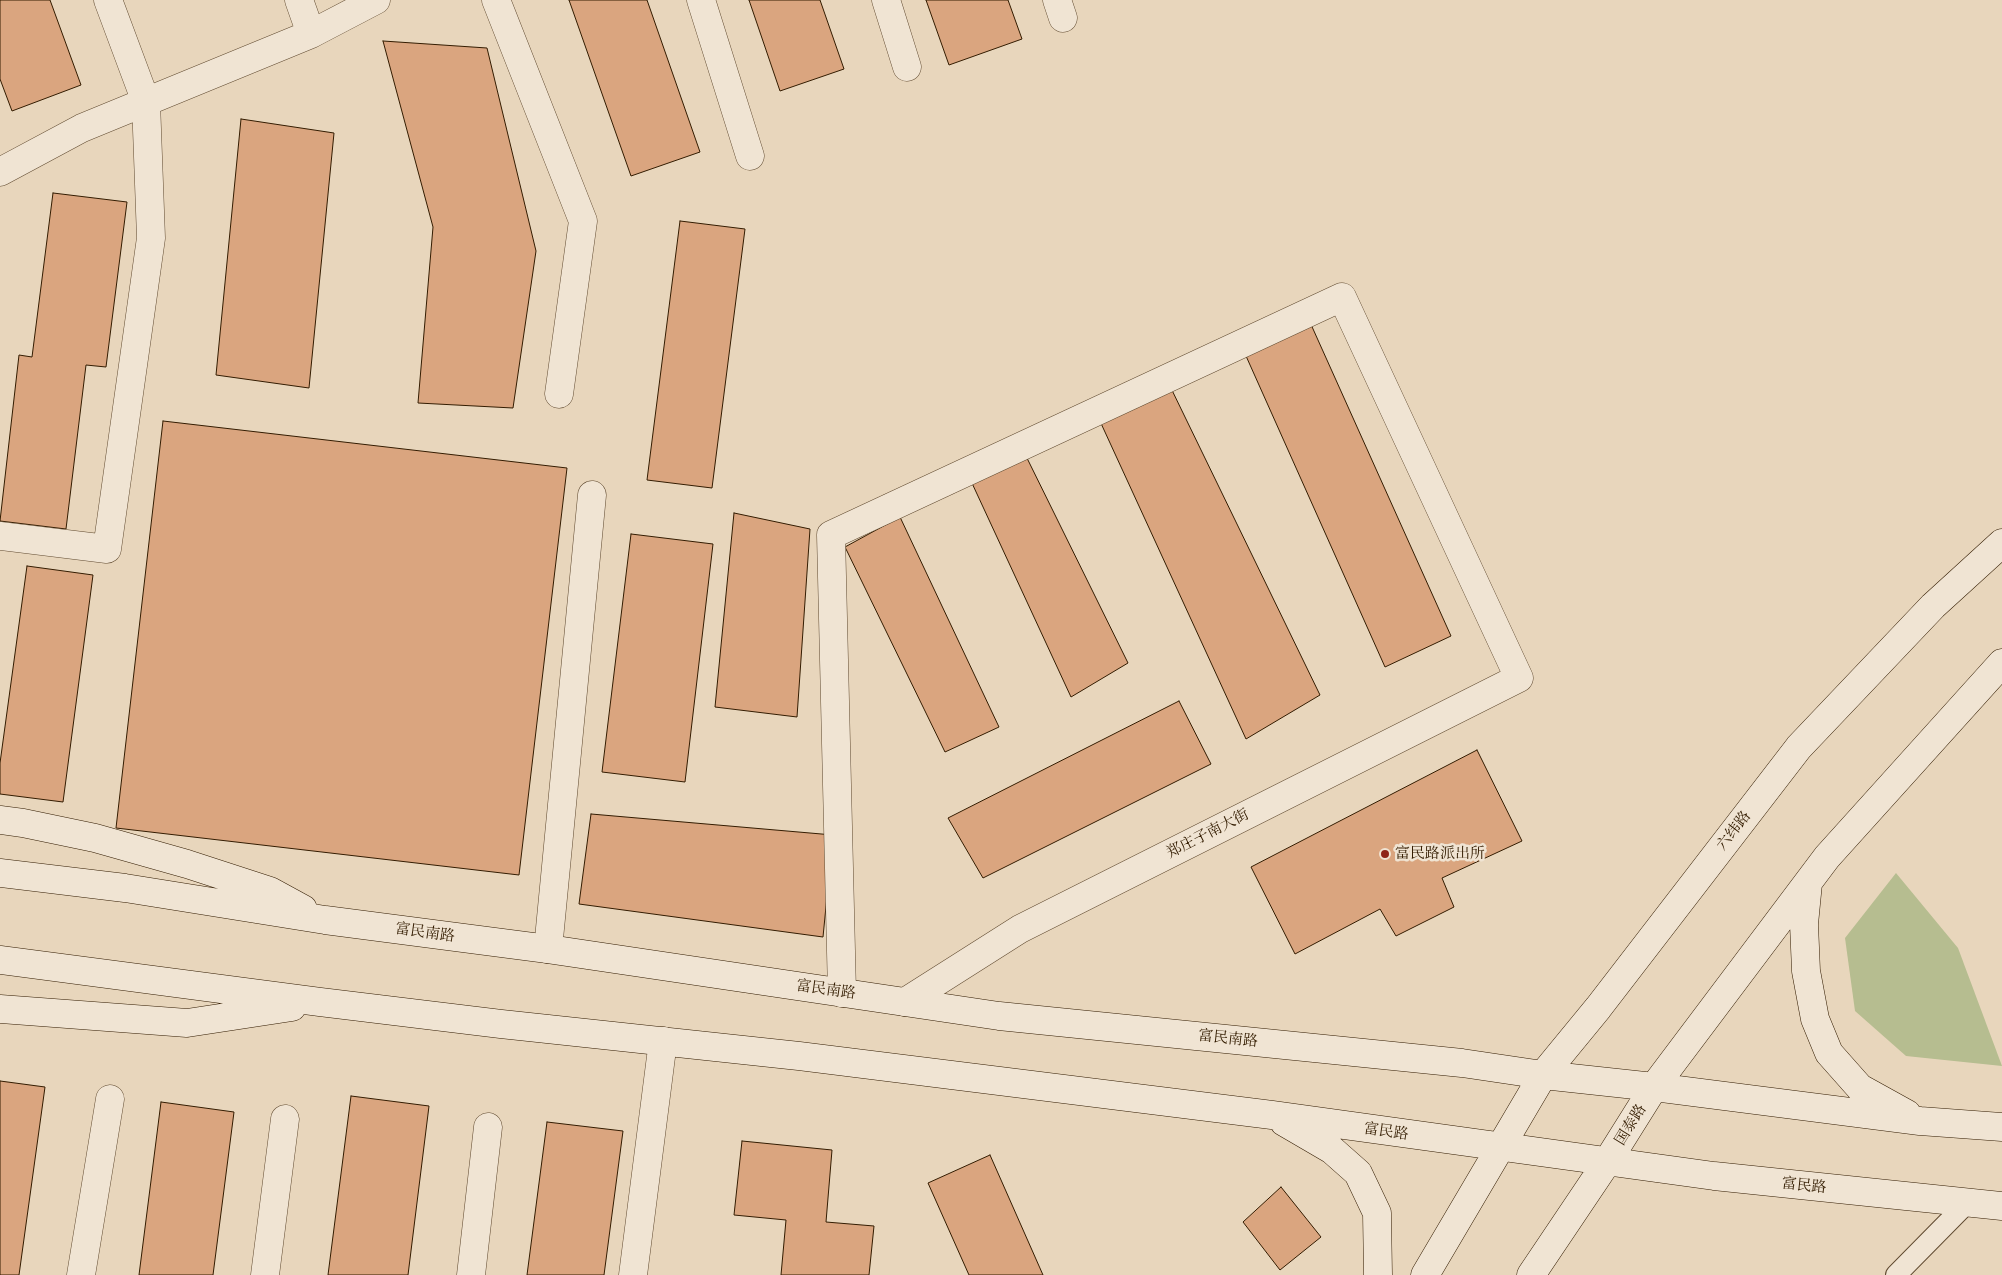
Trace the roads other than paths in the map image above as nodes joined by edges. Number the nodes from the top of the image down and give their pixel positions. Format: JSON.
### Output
{"nodes":[{"id":1,"x":108,"y":0,"type":"edge"},
{"id":2,"x":298,"y":0,"type":"edge"},
{"id":3,"x":376,"y":0,"type":"edge"},
{"id":4,"x":496,"y":0,"type":"edge"},
{"id":5,"x":701,"y":0,"type":"edge"},
{"id":6,"x":886,"y":0,"type":"edge"},
{"id":7,"x":311,"y":34,"type":"junction"},
{"id":8,"x":907,"y":67,"type":"dead end"},
{"id":9,"x":146,"y":102,"type":"junction"},
{"id":10,"x":750,"y":156,"type":"dead end"},
{"id":11,"x":0,"y":172,"type":"edge"},
{"id":12,"x":559,"y":394,"type":"dead end"},
{"id":13,"x":592,"y":495,"type":"dead end"},
{"id":14,"x":0,"y":536,"type":"edge"},
{"id":15,"x":2002,"y":543,"type":"edge"},
{"id":16,"x":2002,"y":663,"type":"edge"},
{"id":17,"x":0,"y":820,"type":"edge"},
{"id":18,"x":0,"y":873,"type":"edge"},
{"id":19,"x":1808,"y":882,"type":"junction"},
{"id":20,"x":325,"y":920,"type":"junction"},
{"id":21,"x":548,"y":949,"type":"junction"},
{"id":22,"x":0,"y":960,"type":"edge"},
{"id":23,"x":842,"y":992,"type":"junction"},
{"id":24,"x":320,"y":1002,"type":"junction"},
{"id":25,"x":905,"y":1002,"type":"junction"},
{"id":26,"x":0,"y":1009,"type":"edge"},
{"id":27,"x":663,"y":1041,"type":"junction"},
{"id":28,"x":1542,"y":1075,"type":"junction"},
{"id":29,"x":1654,"y":1087,"type":"junction"},
{"id":30,"x":110,"y":1099,"type":"dead end"},
{"id":31,"x":1272,"y":1116,"type":"junction"},
{"id":32,"x":285,"y":1119,"type":"dead end"},
{"id":33,"x":1920,"y":1121,"type":"junction"},
{"id":34,"x":488,"y":1127,"type":"dead end"},
{"id":35,"x":2002,"y":1127,"type":"edge"},
{"id":36,"x":1499,"y":1148,"type":"junction"},
{"id":37,"x":1607,"y":1162,"type":"junction"},
{"id":38,"x":1966,"y":1204,"type":"junction"},
{"id":39,"x":2002,"y":1206,"type":"edge"},
{"id":40,"x":81,"y":1275,"type":"edge"},
{"id":41,"x":265,"y":1275,"type":"edge"},
{"id":42,"x":471,"y":1275,"type":"edge"},
{"id":43,"x":633,"y":1275,"type":"edge"},
{"id":44,"x":1378,"y":1275,"type":"edge"},
{"id":45,"x":1425,"y":1275,"type":"edge"},
{"id":46,"x":1531,"y":1275,"type":"edge"},
{"id":47,"x":1896,"y":1275,"type":"edge"}],
"edges":[{"from":1,"to":9,"type":"main road"},
{"from":2,"to":7,"type":"main road"},
{"from":3,"to":7,"type":"main road"},
{"from":4,"to":12,"type":"main road"},
{"from":5,"to":10,"type":"main road"},
{"from":6,"to":8,"type":"main road"},
{"from":7,"to":9,"type":"main road"},
{"from":9,"to":11,"type":"main road"},
{"from":9,"to":14,"type":"main road"},
{"from":13,"to":21,"type":"main road"},
{"from":15,"to":28,"type":"main road","name":"六纬路"},
{"from":16,"to":19,"type":"main road"},
{"from":17,"to":20,"type":"main road"},
{"from":18,"to":20,"type":"main road","name":"富民南路"},
{"from":19,"to":29,"type":"main road"},
{"from":19,"to":33,"type":"main road"},
{"from":20,"to":21,"type":"main road","name":"富民南路"},
{"from":21,"to":23,"type":"main road","name":"富民南路"},
{"from":22,"to":24,"type":"main road"},
{"from":23,"to":25,"type":"main road","name":"富民南路"},
{"from":23,"to":25,"type":"main road","name":"郑庄子南大街"},
{"from":24,"to":26,"type":"main road"},
{"from":24,"to":27,"type":"main road"},
{"from":25,"to":28,"type":"main road","name":"富民南路"},
{"from":27,"to":31,"type":"main road"},
{"from":27,"to":43,"type":"main road"},
{"from":28,"to":29,"type":"main road","name":"富民南路"},
{"from":28,"to":36,"type":"main road","name":"六纬路"},
{"from":29,"to":33,"type":"main road"},
{"from":29,"to":37,"type":"main road","name":"国泰路"},
{"from":30,"to":40,"type":"main road"},
{"from":31,"to":36,"type":"main road","name":"富民路"},
{"from":31,"to":44,"type":"main road"},
{"from":32,"to":41,"type":"main road"},
{"from":33,"to":35,"type":"main road"},
{"from":34,"to":42,"type":"main road"},
{"from":36,"to":37,"type":"main road","name":"富民路"},
{"from":36,"to":45,"type":"main road"},
{"from":37,"to":38,"type":"main road","name":"富民路"},
{"from":37,"to":46,"type":"main road"},
{"from":38,"to":39,"type":"main road","name":"富民路"},
{"from":38,"to":47,"type":"lane"}]}
